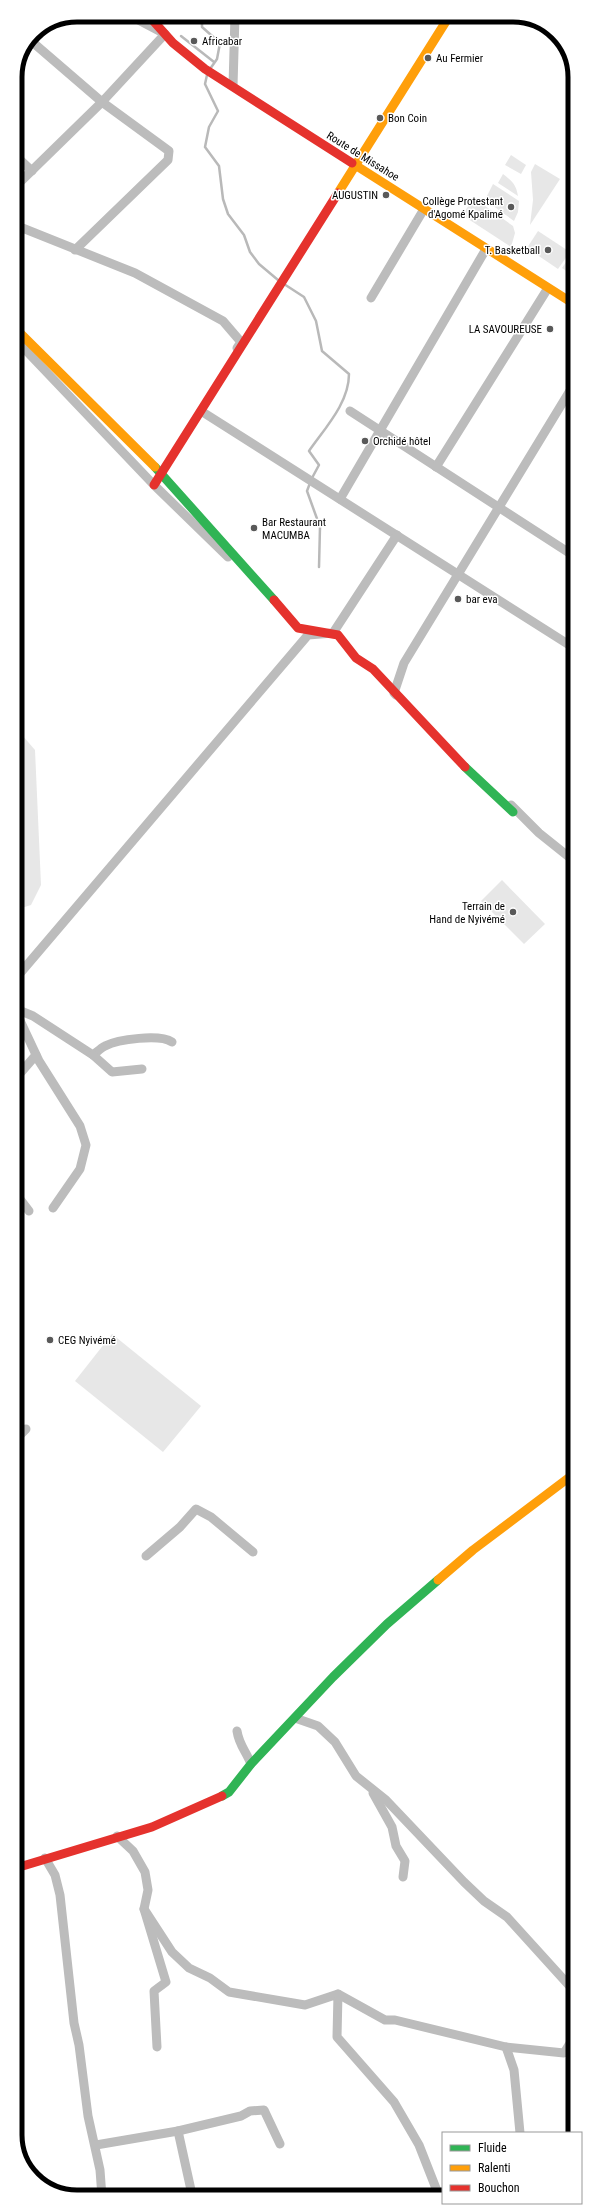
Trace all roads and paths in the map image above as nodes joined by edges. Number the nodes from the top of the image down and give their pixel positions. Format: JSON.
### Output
{"nodes":[{"id":1,"x":142,"y":22,"type":"edge"},
{"id":2,"x":154,"y":22,"type":"edge"},
{"id":3,"x":234,"y":22,"type":"edge"},
{"id":4,"x":446,"y":22,"type":"edge"},
{"id":5,"x":165,"y":34,"type":"junction"},
{"id":6,"x":34,"y":43,"type":"edge"},
{"id":7,"x":233,"y":86,"type":"junction"},
{"id":8,"x":102,"y":102,"type":"junction"},
{"id":9,"x":22,"y":161,"type":"edge"},
{"id":10,"x":356,"y":166,"type":"junction"},
{"id":11,"x":32,"y":170,"type":"junction"},
{"id":12,"x":22,"y":180,"type":"edge"},
{"id":13,"x":424,"y":209,"type":"junction"},
{"id":14,"x":22,"y":228,"type":"edge"},
{"id":15,"x":22,"y":228,"type":"edge"},
{"id":16,"x":486,"y":249,"type":"junction"},
{"id":17,"x":75,"y":250,"type":"junction"},
{"id":18,"x":548,"y":288,"type":"junction"},
{"id":19,"x":370,"y":298,"type":"dead end"},
{"id":20,"x":568,"y":300,"type":"edge"},
{"id":21,"x":212,"y":314,"type":"dead end"},
{"id":22,"x":22,"y":335,"type":"edge"},
{"id":23,"x":22,"y":346,"type":"edge"},
{"id":24,"x":568,"y":394,"type":"edge"},
{"id":25,"x":201,"y":411,"type":"junction"},
{"id":26,"x":350,"y":411,"type":"dead end"},
{"id":27,"x":380,"y":431,"type":"junction"},
{"id":28,"x":436,"y":467,"type":"junction"},
{"id":29,"x":160,"y":472,"type":"junction"},
{"id":30,"x":154,"y":485,"type":"junction"},
{"id":31,"x":340,"y":499,"type":"junction"},
{"id":32,"x":499,"y":508,"type":"junction"},
{"id":33,"x":396,"y":535,"type":"junction"},
{"id":34,"x":568,"y":552,"type":"edge"},
{"id":35,"x":458,"y":574,"type":"junction"},
{"id":36,"x":308,"y":635,"type":"junction"},
{"id":37,"x":568,"y":644,"type":"edge"},
{"id":38,"x":513,"y":812,"type":"dead end"},
{"id":39,"x":568,"y":857,"type":"edge"},
{"id":40,"x":22,"y":971,"type":"edge"},
{"id":41,"x":22,"y":1012,"type":"edge"},
{"id":42,"x":22,"y":1024,"type":"edge"},
{"id":43,"x":172,"y":1042,"type":"dead end"},
{"id":44,"x":36,"y":1055,"type":"junction"},
{"id":45,"x":93,"y":1055,"type":"junction"},
{"id":46,"x":142,"y":1069,"type":"dead end"},
{"id":47,"x":22,"y":1071,"type":"edge"},
{"id":48,"x":22,"y":1202,"type":"edge"},
{"id":49,"x":52,"y":1208,"type":"dead end"},
{"id":50,"x":29,"y":1211,"type":"dead end"},
{"id":51,"x":26,"y":1429,"type":"dead end"},
{"id":52,"x":22,"y":1433,"type":"edge"},
{"id":53,"x":568,"y":1478,"type":"edge"},
{"id":54,"x":253,"y":1552,"type":"dead end"},
{"id":55,"x":146,"y":1556,"type":"dead end"},
{"id":56,"x":295,"y":1718,"type":"junction"},
{"id":57,"x":237,"y":1731,"type":"dead end"},
{"id":58,"x":251,"y":1764,"type":"junction"},
{"id":59,"x":371,"y":1788,"type":"junction"},
{"id":60,"x":117,"y":1836,"type":"junction"},
{"id":61,"x":46,"y":1858,"type":"junction"},
{"id":62,"x":22,"y":1866,"type":"edge"},
{"id":63,"x":403,"y":1877,"type":"dead end"},
{"id":64,"x":144,"y":1909,"type":"junction"},
{"id":65,"x":568,"y":1984,"type":"edge"},
{"id":66,"x":338,"y":1994,"type":"junction"},
{"id":67,"x":568,"y":2046,"type":"edge"},
{"id":68,"x":157,"y":2047,"type":"dead end"},
{"id":69,"x":506,"y":2047,"type":"junction"},
{"id":70,"x":178,"y":2131,"type":"junction"},
{"id":71,"x":520,"y":2132,"type":"edge"},
{"id":72,"x":96,"y":2144,"type":"junction"},
{"id":73,"x":280,"y":2144,"type":"dead end"},
{"id":74,"x":102,"y":2190,"type":"edge"},
{"id":75,"x":191,"y":2190,"type":"dead end"},
{"id":76,"x":437,"y":2190,"type":"edge"}],
"edges":[{"from":1,"to":5,"type":"street"},
{"from":2,"to":5,"type":"street","name":"Route de Missahoe"},
{"from":3,"to":7,"type":"street"},
{"from":4,"to":10,"type":"street"},
{"from":5,"to":7,"type":"street","name":"Route de Missahoe"},
{"from":5,"to":8,"type":"street"},
{"from":6,"to":8,"type":"street"},
{"from":7,"to":10,"type":"street","name":"Route de Missahoe"},
{"from":8,"to":11,"type":"street"},
{"from":8,"to":17,"type":"street"},
{"from":9,"to":11,"type":"street"},
{"from":10,"to":13,"type":"street","name":"Route de Missahoe"},
{"from":10,"to":25,"type":"street"},
{"from":11,"to":12,"type":"street"},
{"from":13,"to":16,"type":"street","name":"Route de Missahoe"},
{"from":13,"to":19,"type":"street"},
{"from":14,"to":17,"type":"street"},
{"from":15,"to":25,"type":"street"},
{"from":16,"to":18,"type":"street","name":"Route de Missahoe"},
{"from":16,"to":27,"type":"street"},
{"from":17,"to":21,"type":"street"},
{"from":18,"to":20,"type":"street","name":"Route de Missahoe"},
{"from":18,"to":28,"type":"street"},
{"from":22,"to":29,"type":"street"},
{"from":23,"to":30,"type":"street"},
{"from":24,"to":32,"type":"street"},
{"from":25,"to":29,"type":"street"},
{"from":25,"to":30,"type":"street"},
{"from":25,"to":31,"type":"street"},
{"from":26,"to":27,"type":"street"},
{"from":27,"to":28,"type":"street"},
{"from":27,"to":31,"type":"street"},
{"from":28,"to":32,"type":"street"},
{"from":29,"to":38,"type":"street"},
{"from":30,"to":36,"type":"street"},
{"from":31,"to":33,"type":"street"},
{"from":32,"to":34,"type":"street"},
{"from":32,"to":35,"type":"street"},
{"from":33,"to":35,"type":"street"},
{"from":33,"to":36,"type":"street"},
{"from":35,"to":37,"type":"street"},
{"from":35,"to":39,"type":"street"},
{"from":36,"to":40,"type":"street"},
{"from":41,"to":45,"type":"street"},
{"from":42,"to":44,"type":"street"},
{"from":43,"to":45,"type":"street"},
{"from":44,"to":47,"type":"street"},
{"from":44,"to":49,"type":"street"},
{"from":45,"to":46,"type":"street"},
{"from":48,"to":50,"type":"street"},
{"from":51,"to":52,"type":"street"},
{"from":53,"to":56,"type":"street"},
{"from":54,"to":55,"type":"street"},
{"from":56,"to":58,"type":"street"},
{"from":56,"to":59,"type":"street"},
{"from":57,"to":58,"type":"street"},
{"from":58,"to":60,"type":"street"},
{"from":59,"to":63,"type":"street"},
{"from":59,"to":65,"type":"street"},
{"from":60,"to":61,"type":"street"},
{"from":60,"to":64,"type":"street"},
{"from":61,"to":62,"type":"street"},
{"from":61,"to":72,"type":"street"},
{"from":64,"to":66,"type":"street"},
{"from":64,"to":68,"type":"street"},
{"from":66,"to":69,"type":"street"},
{"from":66,"to":76,"type":"street"},
{"from":67,"to":69,"type":"street"},
{"from":69,"to":71,"type":"street"},
{"from":70,"to":72,"type":"street"},
{"from":70,"to":73,"type":"street"},
{"from":70,"to":75,"type":"street"},
{"from":72,"to":74,"type":"street"}]}
